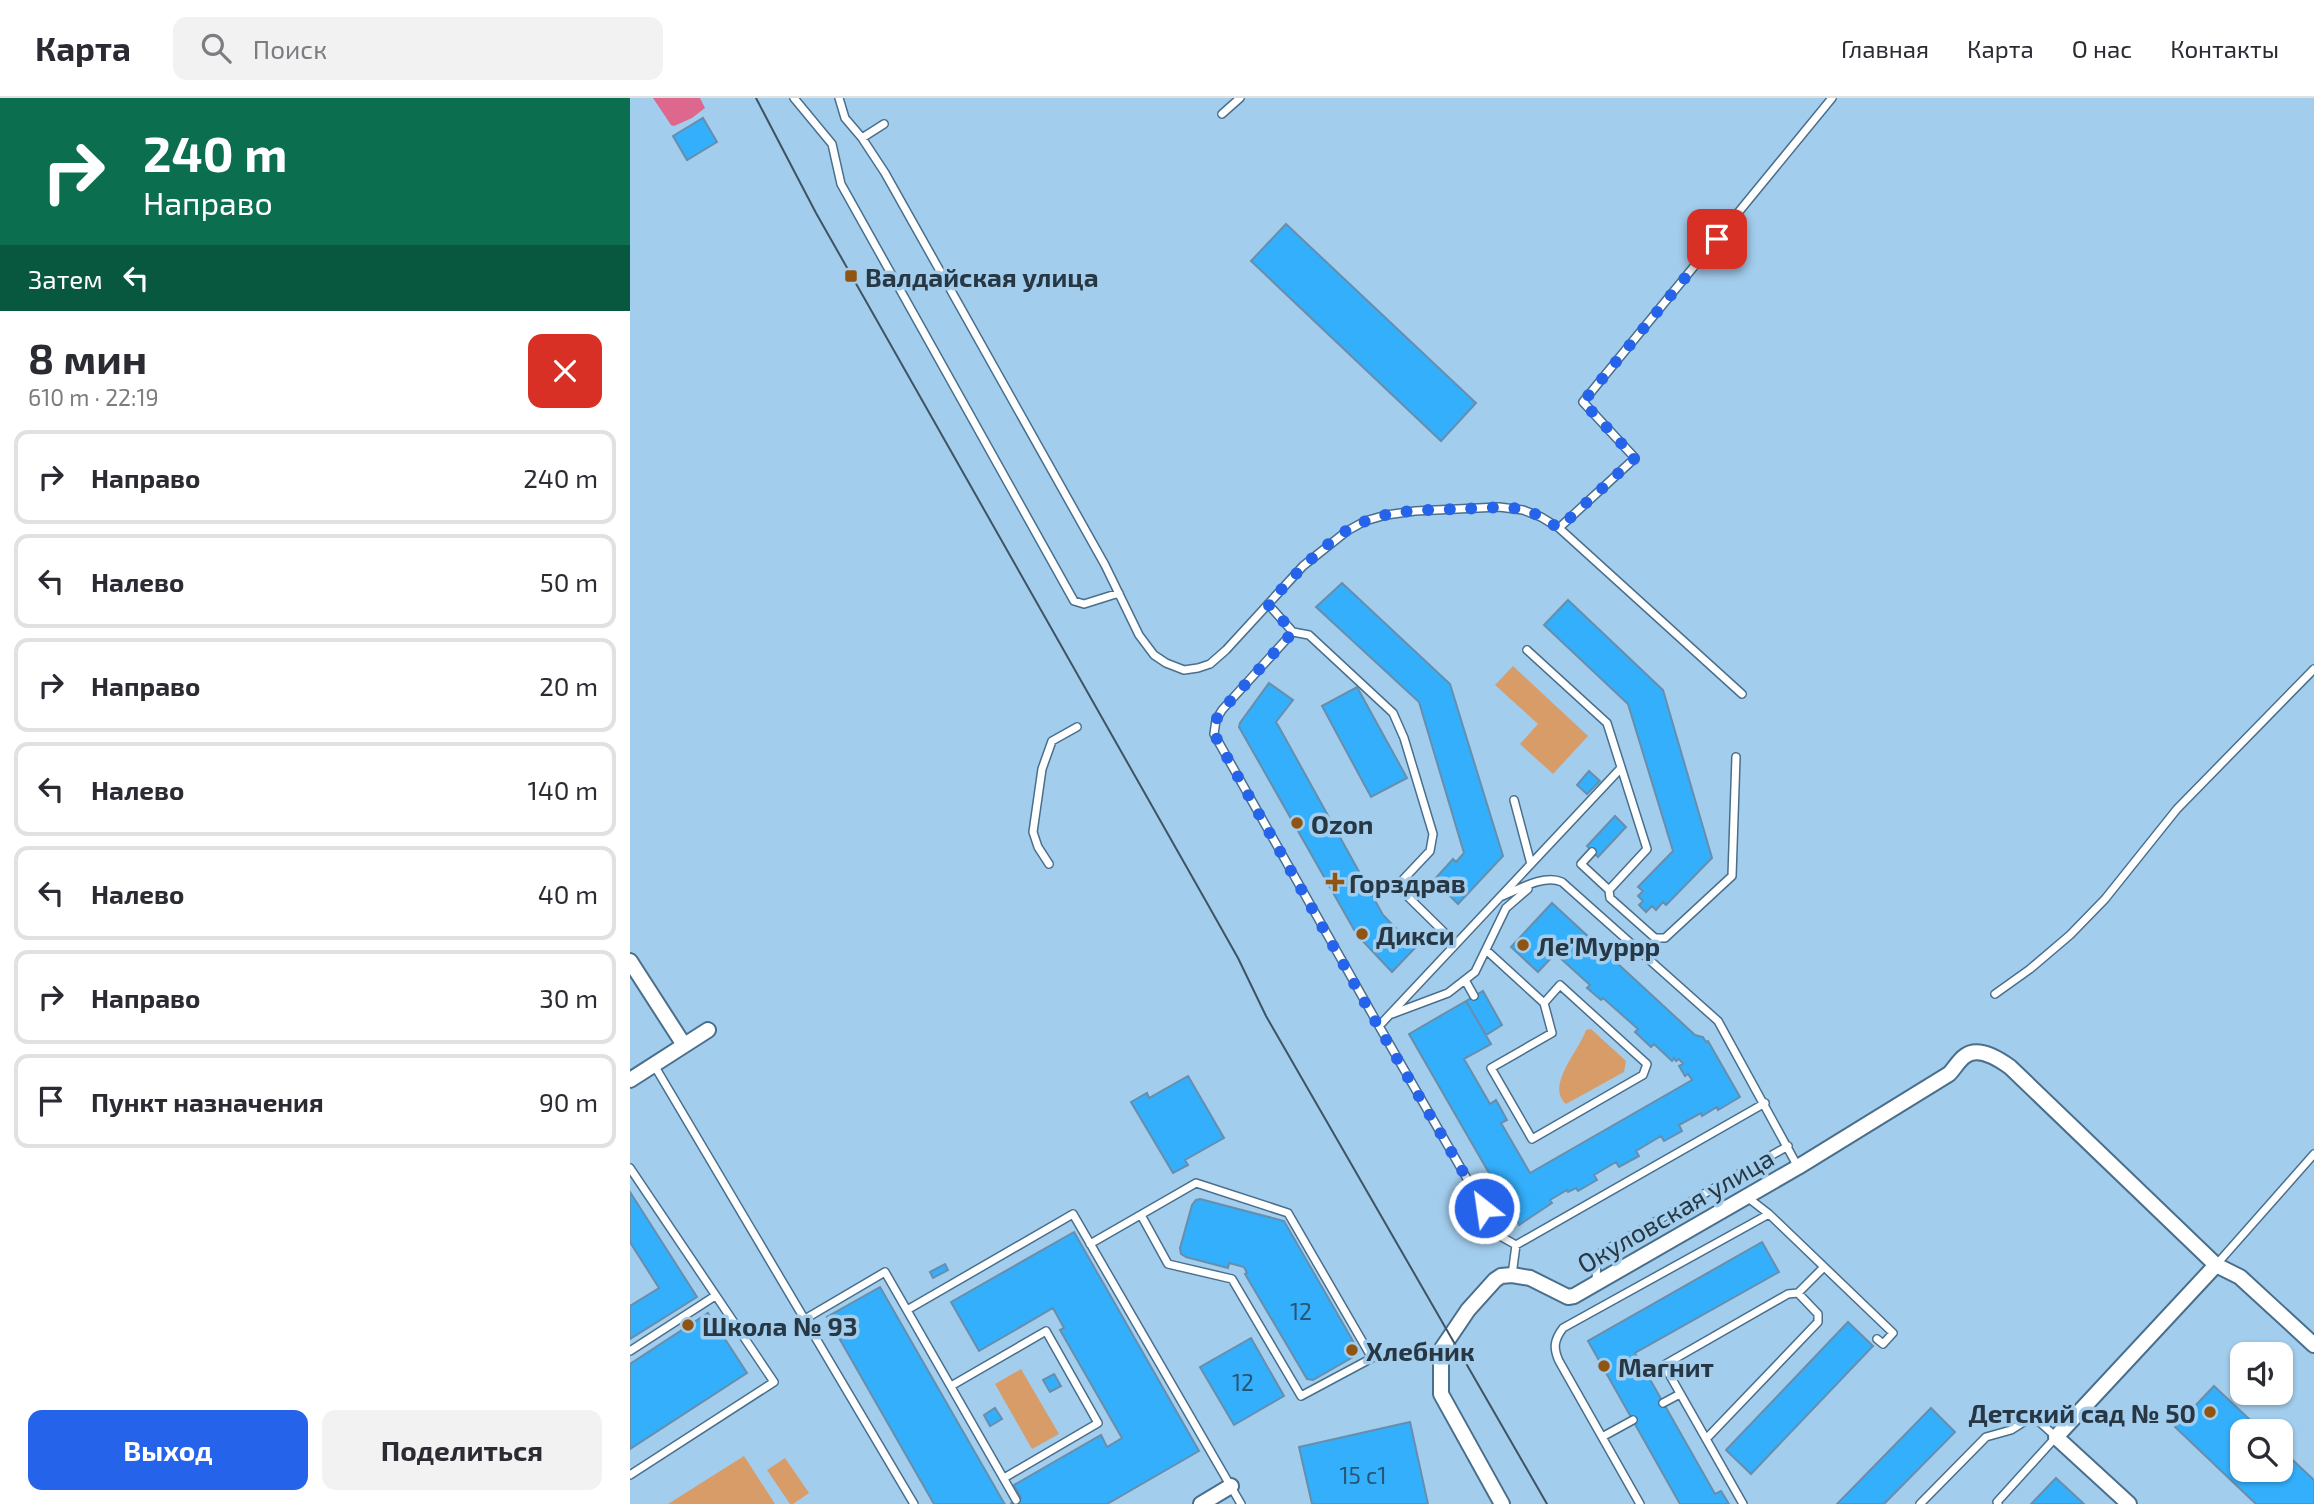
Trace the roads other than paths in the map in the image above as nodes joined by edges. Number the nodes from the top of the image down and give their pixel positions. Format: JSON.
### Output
{"nodes":[{"id":1,"x":794,"y":98,"type":"edge"},
{"id":2,"x":839,"y":98,"type":"edge"},
{"id":3,"x":1240,"y":98,"type":"edge"},
{"id":4,"x":1832,"y":98,"type":"edge"},
{"id":5,"x":1222,"y":114,"type":"dead end"},
{"id":6,"x":884,"y":124,"type":"dead end"},
{"id":7,"x":862,"y":138,"type":"junction"},
{"id":8,"x":1559,"y":528,"type":"junction"},
{"id":9,"x":1119,"y":593,"type":"junction"},
{"id":10,"x":1268,"y":604,"type":"junction"},
{"id":11,"x":1293,"y":632,"type":"junction"},
{"id":12,"x":1527,"y":650,"type":"dead end"},
{"id":13,"x":2314,"y":669,"type":"edge"},
{"id":14,"x":1742,"y":694,"type":"dead end"},
{"id":15,"x":1077,"y":727,"type":"dead end"},
{"id":16,"x":1736,"y":757,"type":"dead end"},
{"id":17,"x":1621,"y":768,"type":"junction"},
{"id":18,"x":1514,"y":800,"type":"dead end"},
{"id":19,"x":1592,"y":852,"type":"dead end"},
{"id":20,"x":1049,"y":864,"type":"dead end"},
{"id":21,"x":1531,"y":864,"type":"junction"},
{"id":22,"x":1534,"y":884,"type":"junction"},
{"id":23,"x":1609,"y":890,"type":"junction"},
{"id":24,"x":1500,"y":897,"type":"junction"},
{"id":25,"x":1456,"y":944,"type":"junction"},
{"id":26,"x":1486,"y":950,"type":"junction"},
{"id":27,"x":630,"y":961,"type":"edge"},
{"id":28,"x":1465,"y":980,"type":"junction"},
{"id":29,"x":1995,"y":994,"type":"dead end"},
{"id":30,"x":1474,"y":996,"type":"dead end"},
{"id":31,"x":1544,"y":1003,"type":"junction"},
{"id":32,"x":1389,"y":1015,"type":"junction"},
{"id":33,"x":1378,"y":1026,"type":"junction"},
{"id":34,"x":708,"y":1030,"type":"dead end"},
{"id":35,"x":684,"y":1045,"type":"junction"},
{"id":36,"x":654,"y":1065,"type":"junction"},
{"id":37,"x":630,"y":1080,"type":"edge"},
{"id":38,"x":1765,"y":1104,"type":"junction"},
{"id":39,"x":1788,"y":1146,"type":"junction"},
{"id":40,"x":2314,"y":1154,"type":"edge"},
{"id":41,"x":1798,"y":1167,"type":"junction"},
{"id":42,"x":630,"y":1168,"type":"edge"},
{"id":43,"x":1746,"y":1196,"type":"junction"},
{"id":44,"x":1769,"y":1214,"type":"junction"},
{"id":45,"x":1141,"y":1215,"type":"junction"},
{"id":46,"x":1090,"y":1244,"type":"junction"},
{"id":47,"x":1516,"y":1245,"type":"junction"},
{"id":48,"x":2216,"y":1265,"type":"junction"},
{"id":49,"x":1824,"y":1267,"type":"junction"},
{"id":50,"x":1512,"y":1275,"type":"junction"},
{"id":51,"x":1595,"y":1283,"type":"junction"},
{"id":52,"x":1798,"y":1293,"type":"junction"},
{"id":53,"x":715,"y":1296,"type":"junction"},
{"id":54,"x":907,"y":1310,"type":"junction"},
{"id":55,"x":805,"y":1319,"type":"junction"},
{"id":56,"x":1877,"y":1339,"type":"dead end"},
{"id":57,"x":2314,"y":1345,"type":"edge"},
{"id":58,"x":630,"y":1351,"type":"edge"},
{"id":59,"x":951,"y":1386,"type":"junction"},
{"id":60,"x":1680,"y":1394,"type":"junction"},
{"id":61,"x":1663,"y":1403,"type":"dead end"},
{"id":62,"x":1633,"y":1420,"type":"dead end"},
{"id":63,"x":1602,"y":1437,"type":"junction"},
{"id":64,"x":2056,"y":1437,"type":"junction"},
{"id":65,"x":1706,"y":1439,"type":"junction"},
{"id":66,"x":630,"y":1475,"type":"edge"},
{"id":67,"x":1003,"y":1478,"type":"junction"},
{"id":68,"x":1231,"y":1486,"type":"junction"},
{"id":69,"x":1016,"y":1500,"type":"dead end"},
{"id":70,"x":914,"y":1504,"type":"edge"},
{"id":71,"x":1201,"y":1504,"type":"edge"},
{"id":72,"x":1241,"y":1504,"type":"edge"},
{"id":73,"x":1502,"y":1504,"type":"edge"},
{"id":74,"x":1640,"y":1504,"type":"edge"},
{"id":75,"x":1743,"y":1504,"type":"edge"},
{"id":76,"x":1920,"y":1504,"type":"edge"},
{"id":77,"x":1998,"y":1504,"type":"edge"},
{"id":78,"x":2129,"y":1504,"type":"edge"}],
"edges":[{"from":1,"to":9,"type":"lane"},
{"from":2,"to":7,"type":"lane"},
{"from":3,"to":5,"type":"lane"},
{"from":4,"to":8,"type":"lane"},
{"from":6,"to":7,"type":"lane"},
{"from":7,"to":9,"type":"lane"},
{"from":8,"to":10,"type":"lane"},
{"from":8,"to":14,"type":"lane"},
{"from":9,"to":10,"type":"lane"},
{"from":10,"to":11,"type":"lane"},
{"from":11,"to":25,"type":"lane"},
{"from":11,"to":33,"type":"lane"},
{"from":12,"to":17,"type":"lane"},
{"from":13,"to":29,"type":"lane"},
{"from":15,"to":20,"type":"lane"},
{"from":16,"to":23,"type":"lane"},
{"from":17,"to":21,"type":"lane"},
{"from":17,"to":23,"type":"lane"},
{"from":18,"to":21,"type":"lane"},
{"from":19,"to":23,"type":"lane"},
{"from":21,"to":24,"type":"lane"},
{"from":22,"to":24,"type":"lane"},
{"from":22,"to":26,"type":"lane"},
{"from":22,"to":38,"type":"lane"},
{"from":24,"to":25,"type":"lane"},
{"from":25,"to":32,"type":"lane"},
{"from":26,"to":28,"type":"lane"},
{"from":26,"to":31,"type":"lane"},
{"from":27,"to":35,"type":"street"},
{"from":28,"to":30,"type":"lane"},
{"from":28,"to":32,"type":"lane"},
{"from":31,"to":31,"type":"lane"},
{"from":32,"to":33,"type":"lane"},
{"from":33,"to":47,"type":"lane"},
{"from":34,"to":35,"type":"street"},
{"from":35,"to":36,"type":"street"},
{"from":36,"to":37,"type":"street"},
{"from":36,"to":55,"type":"lane"},
{"from":38,"to":39,"type":"lane"},
{"from":38,"to":47,"type":"lane"},
{"from":39,"to":41,"type":"lane"},
{"from":39,"to":51,"type":"lane"},
{"from":40,"to":48,"type":"lane"},
{"from":41,"to":43,"type":"street","name":"Окуловская улица"},
{"from":41,"to":48,"type":"street","name":"Окуловская улица"},
{"from":42,"to":53,"type":"lane"},
{"from":43,"to":44,"type":"lane"},
{"from":43,"to":51,"type":"street","name":"Окуловская улица"},
{"from":44,"to":49,"type":"lane"},
{"from":44,"to":63,"type":"lane"},
{"from":45,"to":45,"type":"lane"},
{"from":45,"to":46,"type":"lane"},
{"from":46,"to":54,"type":"lane"},
{"from":46,"to":68,"type":"lane"},
{"from":47,"to":50,"type":"lane"},
{"from":48,"to":57,"type":"street"},
{"from":48,"to":64,"type":"street"},
{"from":49,"to":52,"type":"lane"},
{"from":49,"to":56,"type":"lane"},
{"from":50,"to":51,"type":"street","name":"Окуловская улица"},
{"from":50,"to":73,"type":"street"},
{"from":52,"to":60,"type":"lane"},
{"from":52,"to":65,"type":"lane"},
{"from":53,"to":58,"type":"lane"},
{"from":53,"to":66,"type":"lane"},
{"from":54,"to":55,"type":"lane"},
{"from":54,"to":59,"type":"lane"},
{"from":55,"to":70,"type":"lane"},
{"from":59,"to":67,"type":"lane"},
{"from":59,"to":67,"type":"lane"},
{"from":60,"to":61,"type":"lane"},
{"from":60,"to":65,"type":"lane"},
{"from":62,"to":63,"type":"lane"},
{"from":63,"to":74,"type":"lane"},
{"from":64,"to":76,"type":"lane"},
{"from":64,"to":77,"type":"lane"},
{"from":64,"to":78,"type":"street"},
{"from":65,"to":75,"type":"lane"},
{"from":67,"to":69,"type":"lane"},
{"from":68,"to":71,"type":"street"},
{"from":68,"to":72,"type":"lane"}]}
